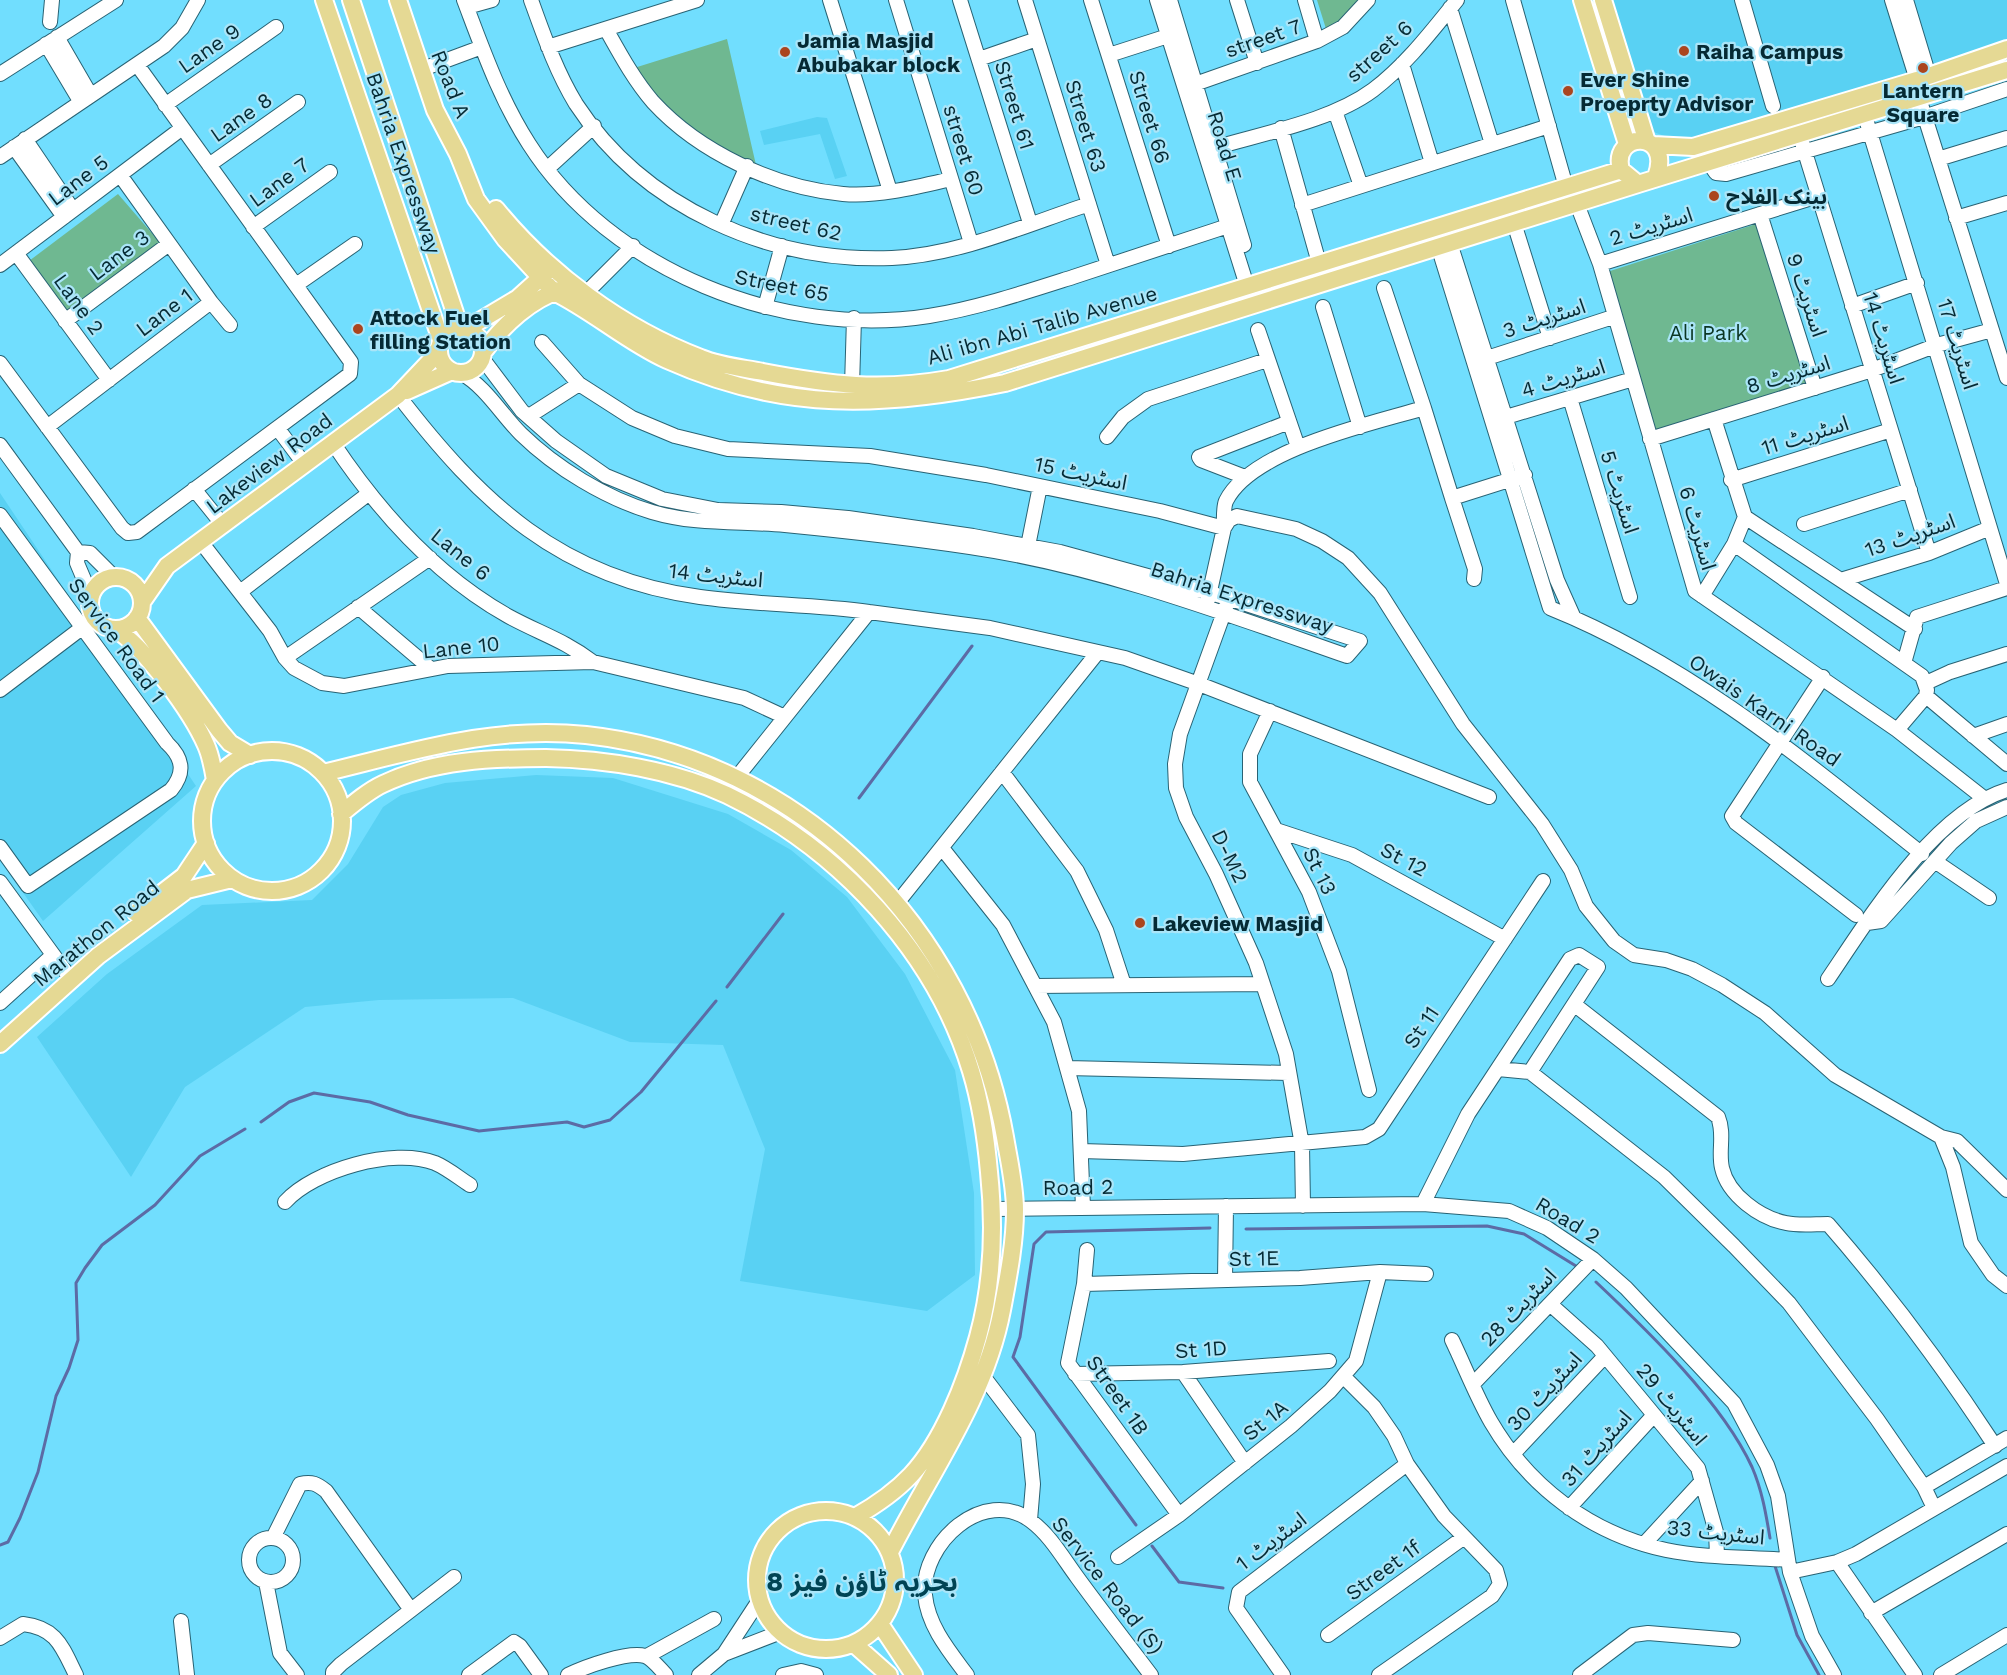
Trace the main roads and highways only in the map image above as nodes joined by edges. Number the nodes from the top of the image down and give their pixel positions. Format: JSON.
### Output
{"nodes":[{"id":1,"x":324,"y":0,"type":"edge"},
{"id":2,"x":351,"y":0,"type":"edge"},
{"id":3,"x":398,"y":0,"type":"edge"},
{"id":4,"x":1582,"y":0,"type":"edge"},
{"id":5,"x":1603,"y":0,"type":"edge"},
{"id":6,"x":2007,"y":49,"type":"edge"},
{"id":7,"x":2007,"y":70,"type":"edge"},
{"id":8,"x":1650,"y":143,"type":"junction"},
{"id":9,"x":1627,"y":144,"type":"junction"},
{"id":10,"x":1621,"y":170,"type":"junction"},
{"id":11,"x":1656,"y":177,"type":"junction"},
{"id":12,"x":470,"y":182,"type":"joint"},
{"id":13,"x":1638,"y":184,"type":"junction"},
{"id":14,"x":546,"y":273,"type":"junction"},
{"id":15,"x":579,"y":288,"type":"junction"},
{"id":16,"x":554,"y":292,"type":"junction"},
{"id":17,"x":463,"y":329,"type":"junction"},
{"id":18,"x":440,"y":344,"type":"junction"},
{"id":19,"x":483,"y":354,"type":"junction"},
{"id":20,"x":456,"y":372,"type":"junction"},
{"id":21,"x":398,"y":395,"type":"junction"},
{"id":22,"x":167,"y":566,"type":"junction"},
{"id":23,"x":122,"y":579,"type":"junction"},
{"id":24,"x":140,"y":610,"type":"junction"},
{"id":25,"x":115,"y":629,"type":"junction"},
{"id":26,"x":249,"y":755,"type":"junction"},
{"id":27,"x":322,"y":774,"type":"junction"},
{"id":28,"x":215,"y":780,"type":"junction"},
{"id":29,"x":341,"y":814,"type":"junction"},
{"id":30,"x":206,"y":843,"type":"junction"},
{"id":31,"x":232,"y":879,"type":"junction"},
{"id":32,"x":0,"y":1032,"type":"edge"},
{"id":33,"x":0,"y":1044,"type":"edge"},
{"id":34,"x":855,"y":1517,"type":"junction"},
{"id":35,"x":890,"y":1552,"type":"junction"},
{"id":36,"x":880,"y":1624,"type":"junction"},
{"id":37,"x":854,"y":1644,"type":"junction"},
{"id":38,"x":889,"y":1675,"type":"edge"},
{"id":39,"x":914,"y":1675,"type":"edge"}],
"edges":[{"from":1,"to":18,"type":"main road","name":"Bahria Expressway"},
{"from":2,"to":17,"type":"main road","name":"Bahria Expressway"},
{"from":3,"to":12,"type":"main road","name":"Road A"},
{"from":4,"to":9,"type":"main road"},
{"from":5,"to":8,"type":"main road"},
{"from":6,"to":8,"type":"main road"},
{"from":7,"to":11,"type":"main road"},
{"from":8,"to":9,"type":"main road"},
{"from":8,"to":11,"type":"main road"},
{"from":9,"to":10,"type":"main road"},
{"from":10,"to":13,"type":"main road"},
{"from":10,"to":15,"type":"main road","name":"Ali ibn Abi Talib Avenue"},
{"from":11,"to":13,"type":"main road"},
{"from":12,"to":14,"type":"main road","name":"Ali ibn Abi Talib Avenue"},
{"from":13,"to":16,"type":"main road","name":"Ali ibn Abi Talib Avenue"},
{"from":14,"to":15,"type":"main road","name":"Ali ibn Abi Talib Avenue"},
{"from":14,"to":16,"type":"main road","name":"Ali ibn Abi Talib Avenue"},
{"from":14,"to":17,"type":"main road"},
{"from":15,"to":16,"type":"main road"},
{"from":16,"to":19,"type":"main road"},
{"from":17,"to":18,"type":"main road"},
{"from":17,"to":19,"type":"main road"},
{"from":18,"to":20,"type":"main road"},
{"from":18,"to":21,"type":"main road"},
{"from":19,"to":20,"type":"main road"},
{"from":20,"to":21,"type":"main road"},
{"from":21,"to":22,"type":"main road","name":"Lakeview Road"},
{"from":22,"to":23,"type":"main road"},
{"from":22,"to":24,"type":"main road"},
{"from":23,"to":24,"type":"main road"},
{"from":23,"to":25,"type":"main road"},
{"from":24,"to":25,"type":"main road"},
{"from":24,"to":26,"type":"main road"},
{"from":25,"to":28,"type":"main road"},
{"from":26,"to":27,"type":"main road"},
{"from":26,"to":28,"type":"main road"},
{"from":27,"to":29,"type":"main road"},
{"from":27,"to":35,"type":"main road"},
{"from":28,"to":30,"type":"main road"},
{"from":29,"to":31,"type":"main road"},
{"from":29,"to":34,"type":"main road"},
{"from":30,"to":31,"type":"main road"},
{"from":30,"to":32,"type":"main road","name":"Marathon Road"},
{"from":31,"to":33,"type":"main road","name":"Marathon Road"},
{"from":34,"to":35,"type":"main road"},
{"from":34,"to":37,"type":"main road"},
{"from":35,"to":36,"type":"main road"},
{"from":36,"to":37,"type":"main road"},
{"from":36,"to":39,"type":"main road"},
{"from":37,"to":38,"type":"main road"}]}
